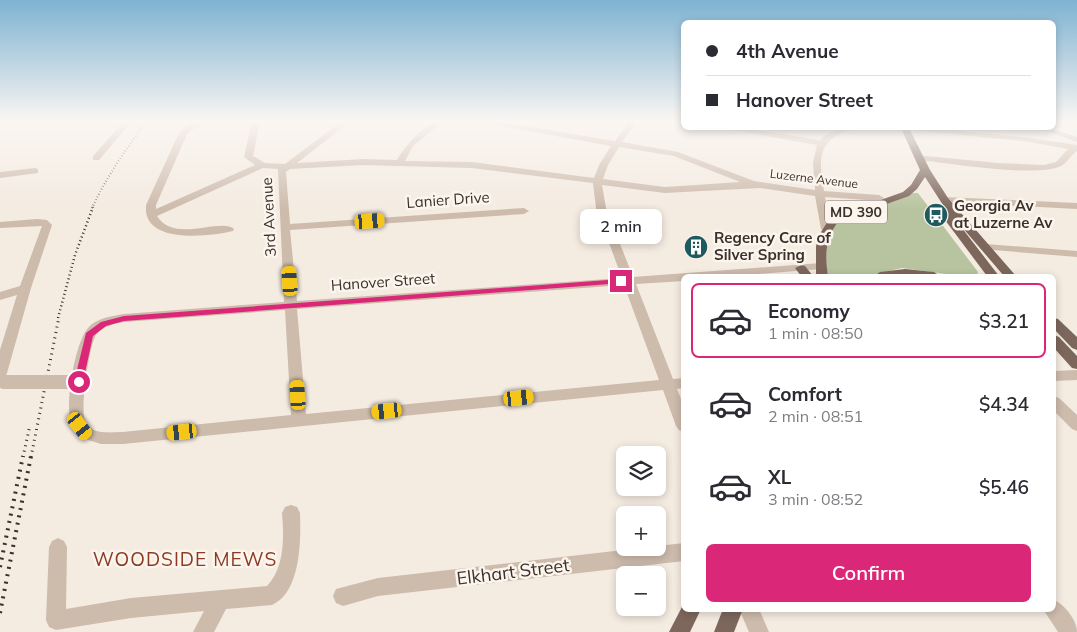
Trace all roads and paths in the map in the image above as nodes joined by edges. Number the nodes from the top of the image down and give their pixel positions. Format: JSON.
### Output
{"nodes":[{"id":1,"x":102,"y":150,"type":"edge"},
{"id":2,"x":175,"y":150,"type":"edge"},
{"id":3,"x":249,"y":150,"type":"edge"},
{"id":4,"x":308,"y":150,"type":"edge"},
{"id":5,"x":407,"y":150,"type":"edge"},
{"id":6,"x":613,"y":150,"type":"edge"},
{"id":7,"x":652,"y":150,"type":"edge"},
{"id":8,"x":820,"y":150,"type":"edge"},
{"id":9,"x":916,"y":150,"type":"edge"},
{"id":10,"x":1071,"y":150,"type":"edge"},
{"id":11,"x":919,"y":157,"type":"junction"},
{"id":12,"x":96,"y":158,"type":"dead end"},
{"id":13,"x":400,"y":162,"type":"junction"},
{"id":14,"x":288,"y":165,"type":"junction"},
{"id":15,"x":262,"y":166,"type":"junction"},
{"id":16,"x":925,"y":170,"type":"junction"},
{"id":17,"x":36,"y":171,"type":"dead end"},
{"id":18,"x":720,"y":172,"type":"junction"},
{"id":19,"x":0,"y":175,"type":"edge"},
{"id":20,"x":597,"y":181,"type":"junction"},
{"id":21,"x":760,"y":185,"type":"junction"},
{"id":22,"x":714,"y":187,"type":"junction"},
{"id":23,"x":821,"y":193,"type":"junction"},
{"id":24,"x":879,"y":198,"type":"dead end"},
{"id":25,"x":944,"y":200,"type":"junction"},
{"id":26,"x":1077,"y":206,"type":"edge"},
{"id":27,"x":524,"y":211,"type":"dead end"},
{"id":28,"x":151,"y":215,"type":"junction"},
{"id":29,"x":0,"y":225,"type":"edge"},
{"id":30,"x":285,"y":227,"type":"junction"},
{"id":31,"x":229,"y":229,"type":"dead end"},
{"id":32,"x":826,"y":229,"type":"junction"},
{"id":33,"x":985,"y":247,"type":"junction"},
{"id":34,"x":1077,"y":254,"type":"edge"},
{"id":35,"x":821,"y":271,"type":"edge"},
{"id":36,"x":804,"y":272,"type":"edge"},
{"id":37,"x":746,"y":274,"type":"edge"},
{"id":38,"x":897,"y":274,"type":"edge"},
{"id":39,"x":915,"y":274,"type":"edge"},
{"id":40,"x":991,"y":274,"type":"edge"},
{"id":41,"x":1008,"y":274,"type":"edge"},
{"id":42,"x":681,"y":277,"type":"edge"},
{"id":43,"x":629,"y":281,"type":"junction"},
{"id":44,"x":25,"y":288,"type":"junction"},
{"id":45,"x":0,"y":296,"type":"edge"},
{"id":46,"x":291,"y":305,"type":"junction"},
{"id":47,"x":1056,"y":324,"type":"edge"},
{"id":48,"x":1056,"y":342,"type":"edge"},
{"id":49,"x":1077,"y":345,"type":"edge"},
{"id":50,"x":1077,"y":364,"type":"edge"},
{"id":51,"x":1,"y":376,"type":"edge"},
{"id":52,"x":1056,"y":376,"type":"edge"},
{"id":53,"x":1077,"y":376,"type":"edge"},
{"id":54,"x":75,"y":382,"type":"junction"},
{"id":55,"x":681,"y":383,"type":"edge"},
{"id":56,"x":667,"y":384,"type":"junction"},
{"id":57,"x":1056,"y":404,"type":"edge"},
{"id":58,"x":299,"y":419,"type":"junction"},
{"id":59,"x":681,"y":419,"type":"edge"},
{"id":60,"x":1077,"y":425,"type":"edge"},
{"id":61,"x":291,"y":513,"type":"dead end"},
{"id":62,"x":58,"y":547,"type":"dead end"},
{"id":63,"x":681,"y":552,"type":"edge"},
{"id":64,"x":343,"y":596,"type":"dead end"},
{"id":65,"x":220,"y":601,"type":"junction"},
{"id":66,"x":689,"y":612,"type":"edge"},
{"id":67,"x":732,"y":612,"type":"edge"},
{"id":68,"x":750,"y":612,"type":"edge"},
{"id":69,"x":1055,"y":612,"type":"edge"},
{"id":70,"x":203,"y":632,"type":"edge"},
{"id":71,"x":679,"y":632,"type":"edge"},
{"id":72,"x":724,"y":632,"type":"edge"},
{"id":73,"x":759,"y":632,"type":"edge"},
{"id":74,"x":1070,"y":632,"type":"edge"}],
"edges":[{"from":1,"to":12,"type":"street"},
{"from":2,"to":28,"type":"street"},
{"from":3,"to":15,"type":"street"},
{"from":4,"to":14,"type":"street"},
{"from":5,"to":13,"type":"street"},
{"from":6,"to":20,"type":"street"},
{"from":7,"to":18,"type":"street","name":"Luzerne Avenue"},
{"from":8,"to":23,"type":"street"},
{"from":9,"to":11,"type":"main road"},
{"from":10,"to":11,"type":"street"},
{"from":11,"to":16,"type":"main road"},
{"from":13,"to":14,"type":"street"},
{"from":13,"to":20,"type":"street"},
{"from":14,"to":15,"type":"street"},
{"from":14,"to":30,"type":"street","name":"3rd Avenue"},
{"from":15,"to":28,"type":"street"},
{"from":16,"to":25,"type":"main road"},
{"from":16,"to":32,"type":"main road","number":"MD 390"},
{"from":17,"to":19,"type":"street"},
{"from":18,"to":21,"type":"street","name":"Luzerne Avenue"},
{"from":18,"to":22,"type":"street"},
{"from":20,"to":22,"type":"street"},
{"from":20,"to":43,"type":"street"},
{"from":21,"to":22,"type":"street"},
{"from":21,"to":23,"type":"street","name":"Luzerne Avenue"},
{"from":23,"to":24,"type":"street","name":"Luzerne Avenue"},
{"from":23,"to":32,"type":"street"},
{"from":25,"to":26,"type":"street"},
{"from":25,"to":33,"type":"main road"},
{"from":25,"to":40,"type":"main road"},
{"from":27,"to":30,"type":"street","name":"Lanier Drive"},
{"from":28,"to":31,"type":"street"},
{"from":29,"to":44,"type":"street"},
{"from":30,"to":46,"type":"street","name":"3rd Avenue"},
{"from":32,"to":35,"type":"main road","number":"MD 390"},
{"from":33,"to":34,"type":"street"},
{"from":33,"to":41,"type":"main road"},
{"from":35,"to":36,"type":"street"},
{"from":36,"to":37,"type":"street"},
{"from":38,"to":39,"type":"main road"},
{"from":42,"to":43,"type":"street","name":"Hanover Street"},
{"from":43,"to":46,"type":"street","name":"Hanover Street"},
{"from":43,"to":56,"type":"street"},
{"from":44,"to":45,"type":"street"},
{"from":44,"to":51,"type":"street"},
{"from":46,"to":54,"type":"street","name":"Hanover Street"},
{"from":46,"to":58,"type":"street","name":"3rd Avenue"},
{"from":47,"to":49,"type":"main road"},
{"from":48,"to":50,"type":"main road"},
{"from":51,"to":54,"type":"street","bridge":true},
{"from":52,"to":53,"type":"street"},
{"from":54,"to":58,"type":"street"},
{"from":55,"to":56,"type":"street"},
{"from":56,"to":58,"type":"street"},
{"from":56,"to":59,"type":"street"},
{"from":57,"to":60,"type":"street"},
{"from":61,"to":65,"type":"street"},
{"from":62,"to":65,"type":"street"},
{"from":63,"to":64,"type":"street","name":"Elkhart Street"},
{"from":65,"to":70,"type":"street"},
{"from":66,"to":71,"type":"main road"},
{"from":67,"to":72,"type":"main road"},
{"from":68,"to":73,"type":"street"},
{"from":69,"to":74,"type":"street"}]}
